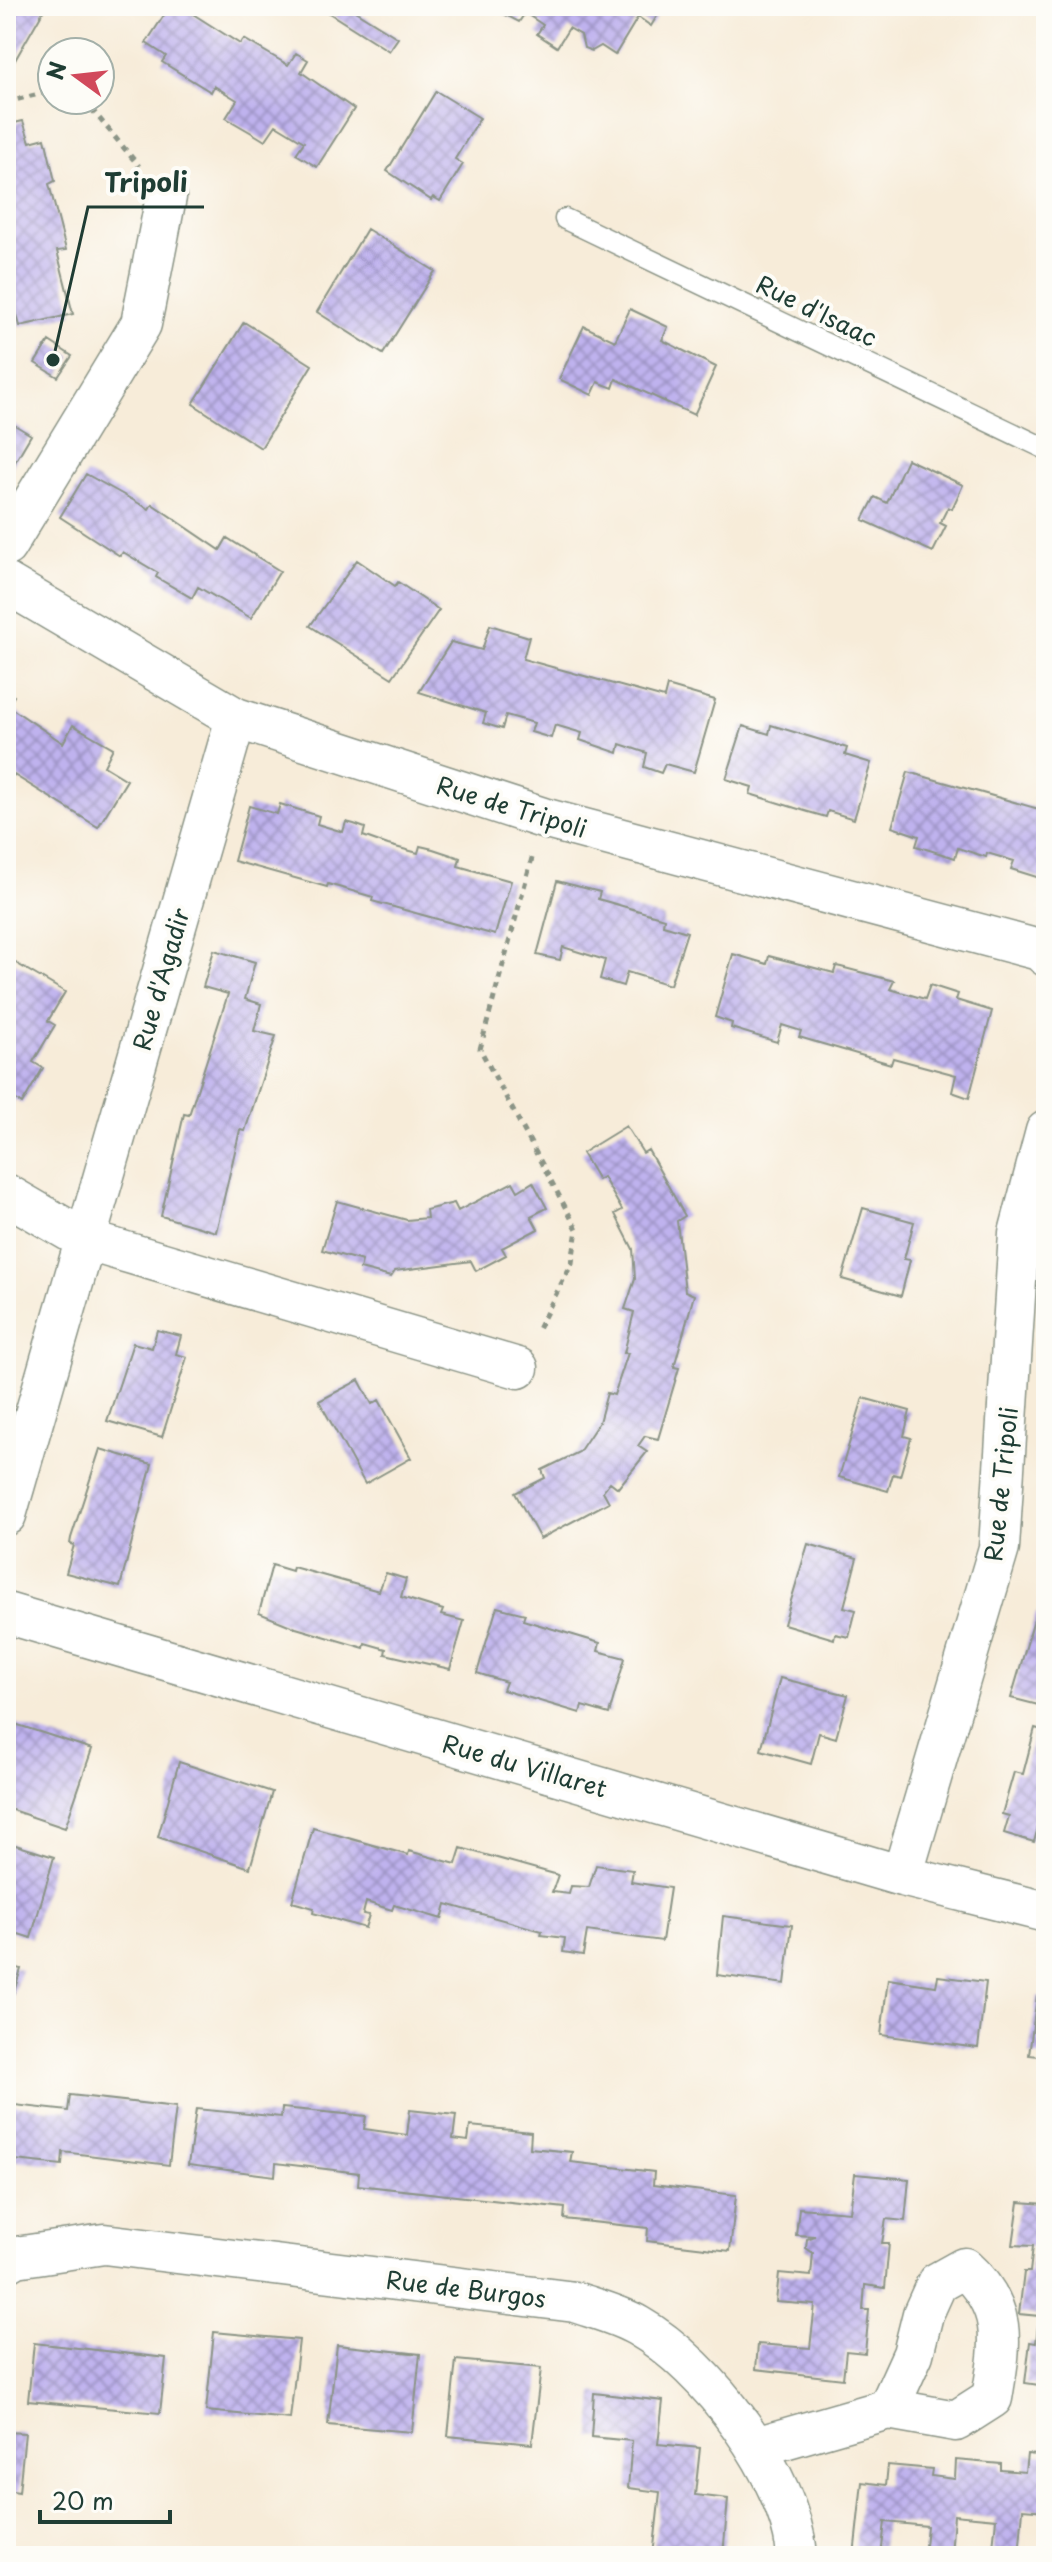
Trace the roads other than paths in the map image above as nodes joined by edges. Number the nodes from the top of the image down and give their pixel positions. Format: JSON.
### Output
{"nodes":[{"id":1,"x":166,"y":197,"type":"road end"},
{"id":2,"x":565,"y":219,"type":"dead end"},
{"id":3,"x":1046,"y":449,"type":"edge"},
{"id":4,"x":6,"y":546,"type":"edge"},
{"id":5,"x":6,"y":583,"type":"edge"},
{"id":6,"x":236,"y":718,"type":"junction"},
{"id":7,"x":1046,"y":956,"type":"edge"},
{"id":8,"x":1046,"y":1131,"type":"edge"},
{"id":9,"x":6,"y":1194,"type":"edge"},
{"id":10,"x":85,"y":1240,"type":"junction"},
{"id":11,"x":518,"y":1368,"type":"road end"},
{"id":12,"x":6,"y":1515,"type":"edge"},
{"id":13,"x":6,"y":1613,"type":"edge"},
{"id":14,"x":902,"y":1876,"type":"junction"},
{"id":15,"x":1046,"y":1912,"type":"edge"},
{"id":16,"x":6,"y":2263,"type":"edge"},
{"id":17,"x":888,"y":2409,"type":"dead end"},
{"id":18,"x":756,"y":2447,"type":"junction"},
{"id":19,"x":797,"y":2556,"type":"edge"}],
"edges":[{"from":1,"to":4,"type":"street"},
{"from":2,"to":3,"type":"lane","name":"Rue d'Isaac"},
{"from":5,"to":6,"type":"street","name":"Rue de Tripoli"},
{"from":6,"to":7,"type":"street","name":"Rue de Tripoli"},
{"from":6,"to":10,"type":"street","name":"Rue d'Agadir"},
{"from":8,"to":14,"type":"street","name":"Rue de Tripoli"},
{"from":9,"to":10,"type":"street"},
{"from":10,"to":11,"type":"street"},
{"from":10,"to":12,"type":"street","name":"Rue d'Agadir"},
{"from":13,"to":14,"type":"street","name":"Rue du Villaret"},
{"from":14,"to":15,"type":"street","name":"Rue du Villaret"},
{"from":16,"to":18,"type":"street","name":"Rue de Burgos"},
{"from":17,"to":18,"type":"street"},
{"from":18,"to":19,"type":"street","name":"Rue de Burgos"}]}
